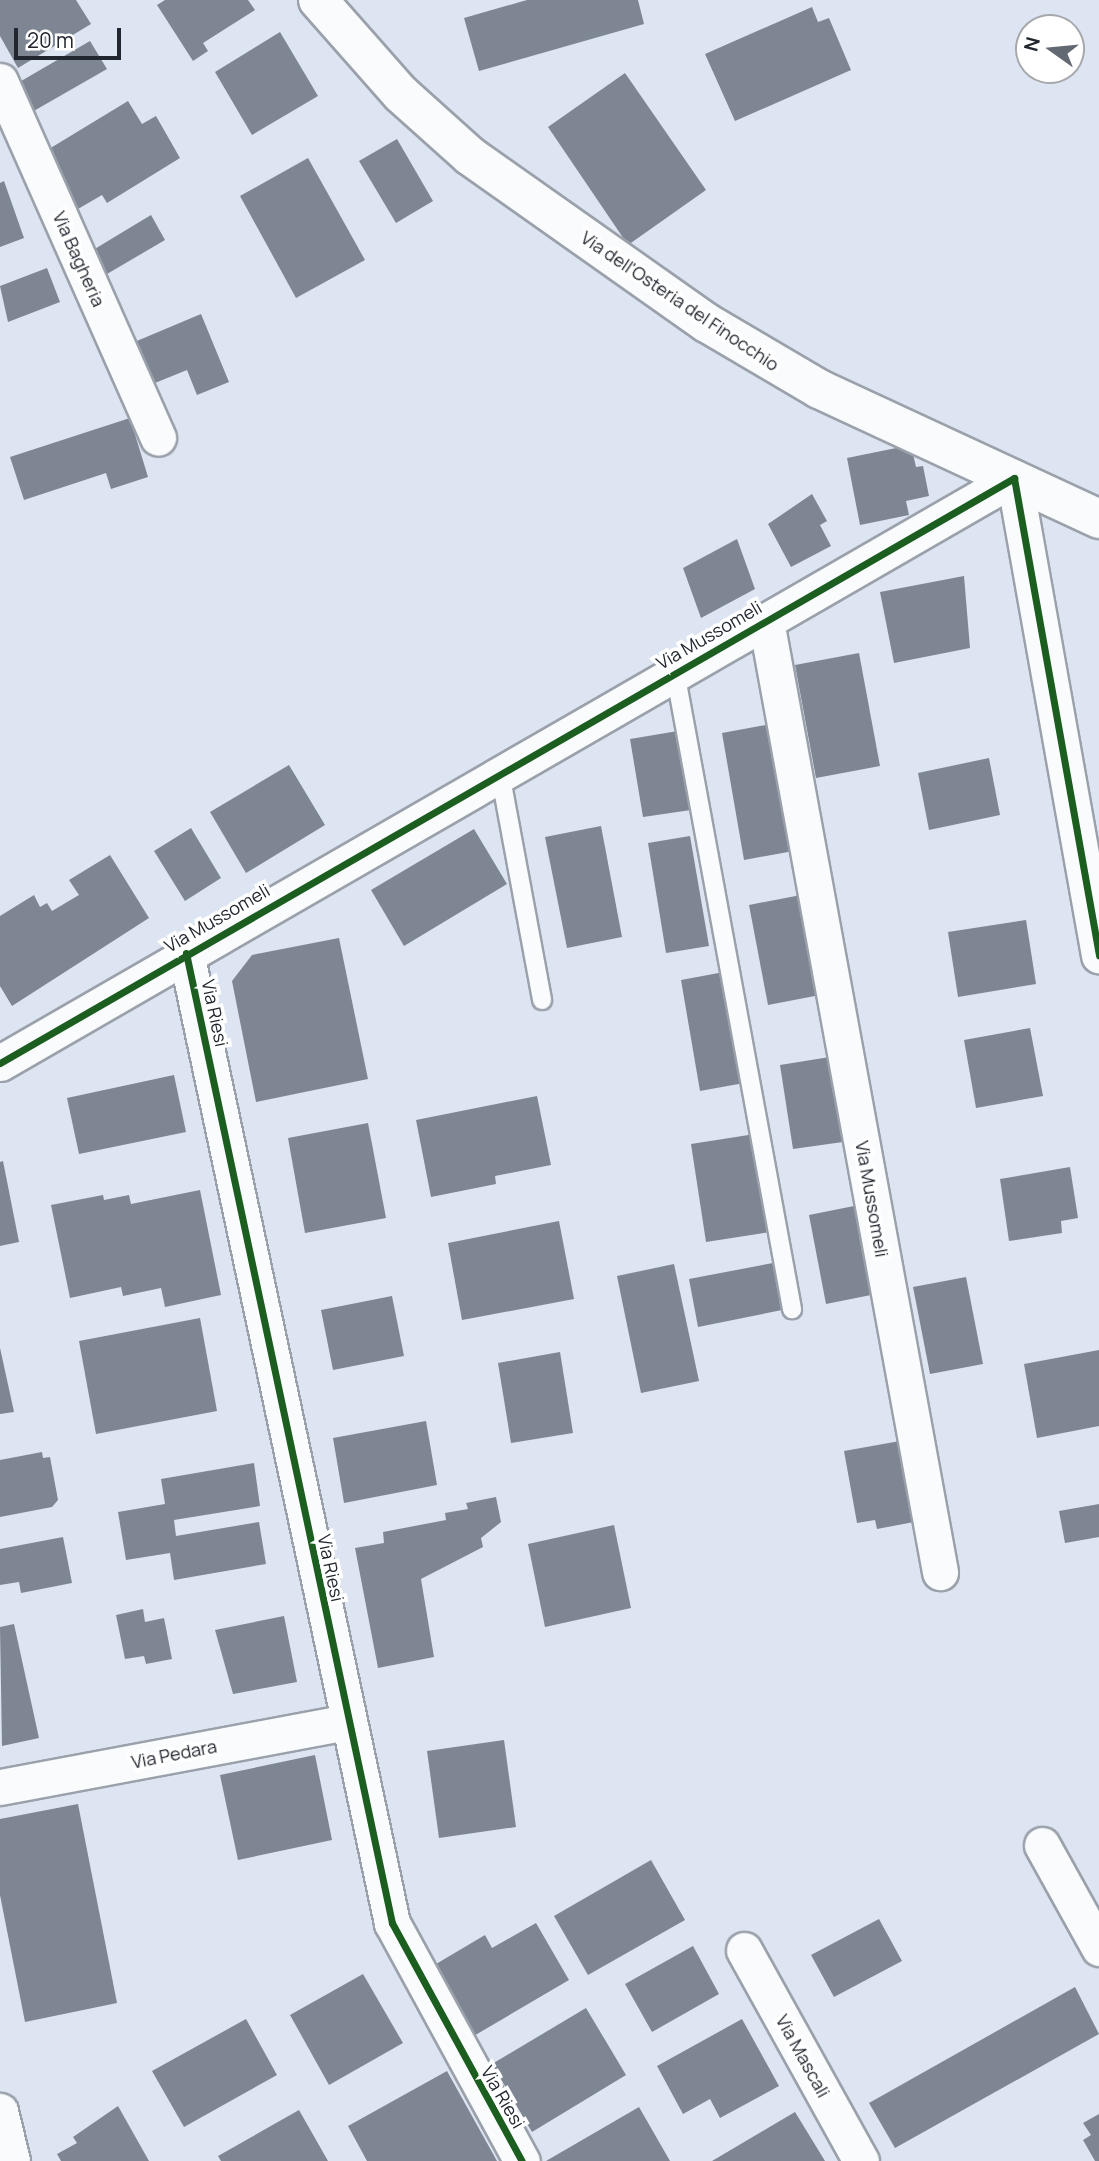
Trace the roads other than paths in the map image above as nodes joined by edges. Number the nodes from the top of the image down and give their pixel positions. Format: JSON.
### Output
{"nodes":[{"id":1,"x":318,"y":0,"type":"edge"},
{"id":2,"x":0,"y":81,"type":"edge"},
{"id":3,"x":158,"y":438,"type":"dead end"},
{"id":4,"x":1014,"y":478,"type":"junction"},
{"id":5,"x":1099,"y":519,"type":"edge"},
{"id":6,"x":766,"y":621,"type":"junction"},
{"id":7,"x":675,"y":672,"type":"junction"},
{"id":8,"x":500,"y":773,"type":"junction"},
{"id":9,"x":186,"y":953,"type":"junction"},
{"id":10,"x":1099,"y":956,"type":"edge"},
{"id":11,"x":542,"y":1000,"type":"dead end"},
{"id":12,"x":0,"y":1063,"type":"edge"},
{"id":13,"x":792,"y":1309,"type":"dead end"},
{"id":14,"x":940,"y":1572,"type":"dead end"},
{"id":15,"x":348,"y":1722,"type":"junction"},
{"id":16,"x":0,"y":1787,"type":"edge"},
{"id":17,"x":1042,"y":1845,"type":"dead end"},
{"id":18,"x":1099,"y":1948,"type":"edge"},
{"id":19,"x":744,"y":1950,"type":"dead end"},
{"id":20,"x":0,"y":2111,"type":"edge"},
{"id":21,"x":12,"y":2161,"type":"edge"},
{"id":22,"x":522,"y":2161,"type":"edge"},
{"id":23,"x":860,"y":2161,"type":"edge"}],
"edges":[{"from":1,"to":4,"type":"street","name":"Via dell'Osteria del Finocchio"},
{"from":2,"to":3,"type":"street","name":"Via Bagheria"},
{"from":4,"to":5,"type":"street","name":"Via dell'Osteria del Finocchio"},
{"from":4,"to":6,"type":"street","name":"Via Mussomeli"},
{"from":4,"to":10,"type":"street"},
{"from":6,"to":7,"type":"street","name":"Via Mussomeli"},
{"from":6,"to":14,"type":"street","name":"Via Mussomeli"},
{"from":7,"to":8,"type":"street","name":"Via Mussomeli"},
{"from":7,"to":13,"type":"lane"},
{"from":8,"to":9,"type":"street","name":"Via Mussomeli"},
{"from":8,"to":11,"type":"lane"},
{"from":9,"to":12,"type":"street","name":"Via Mussomeli"},
{"from":9,"to":15,"type":"street","name":"Via Riesi"},
{"from":15,"to":16,"type":"street","name":"Via Pedara"},
{"from":15,"to":22,"type":"street","name":"Via Riesi"},
{"from":17,"to":18,"type":"street"},
{"from":19,"to":23,"type":"street","name":"Via Mascali"},
{"from":20,"to":21,"type":"street"}]}
